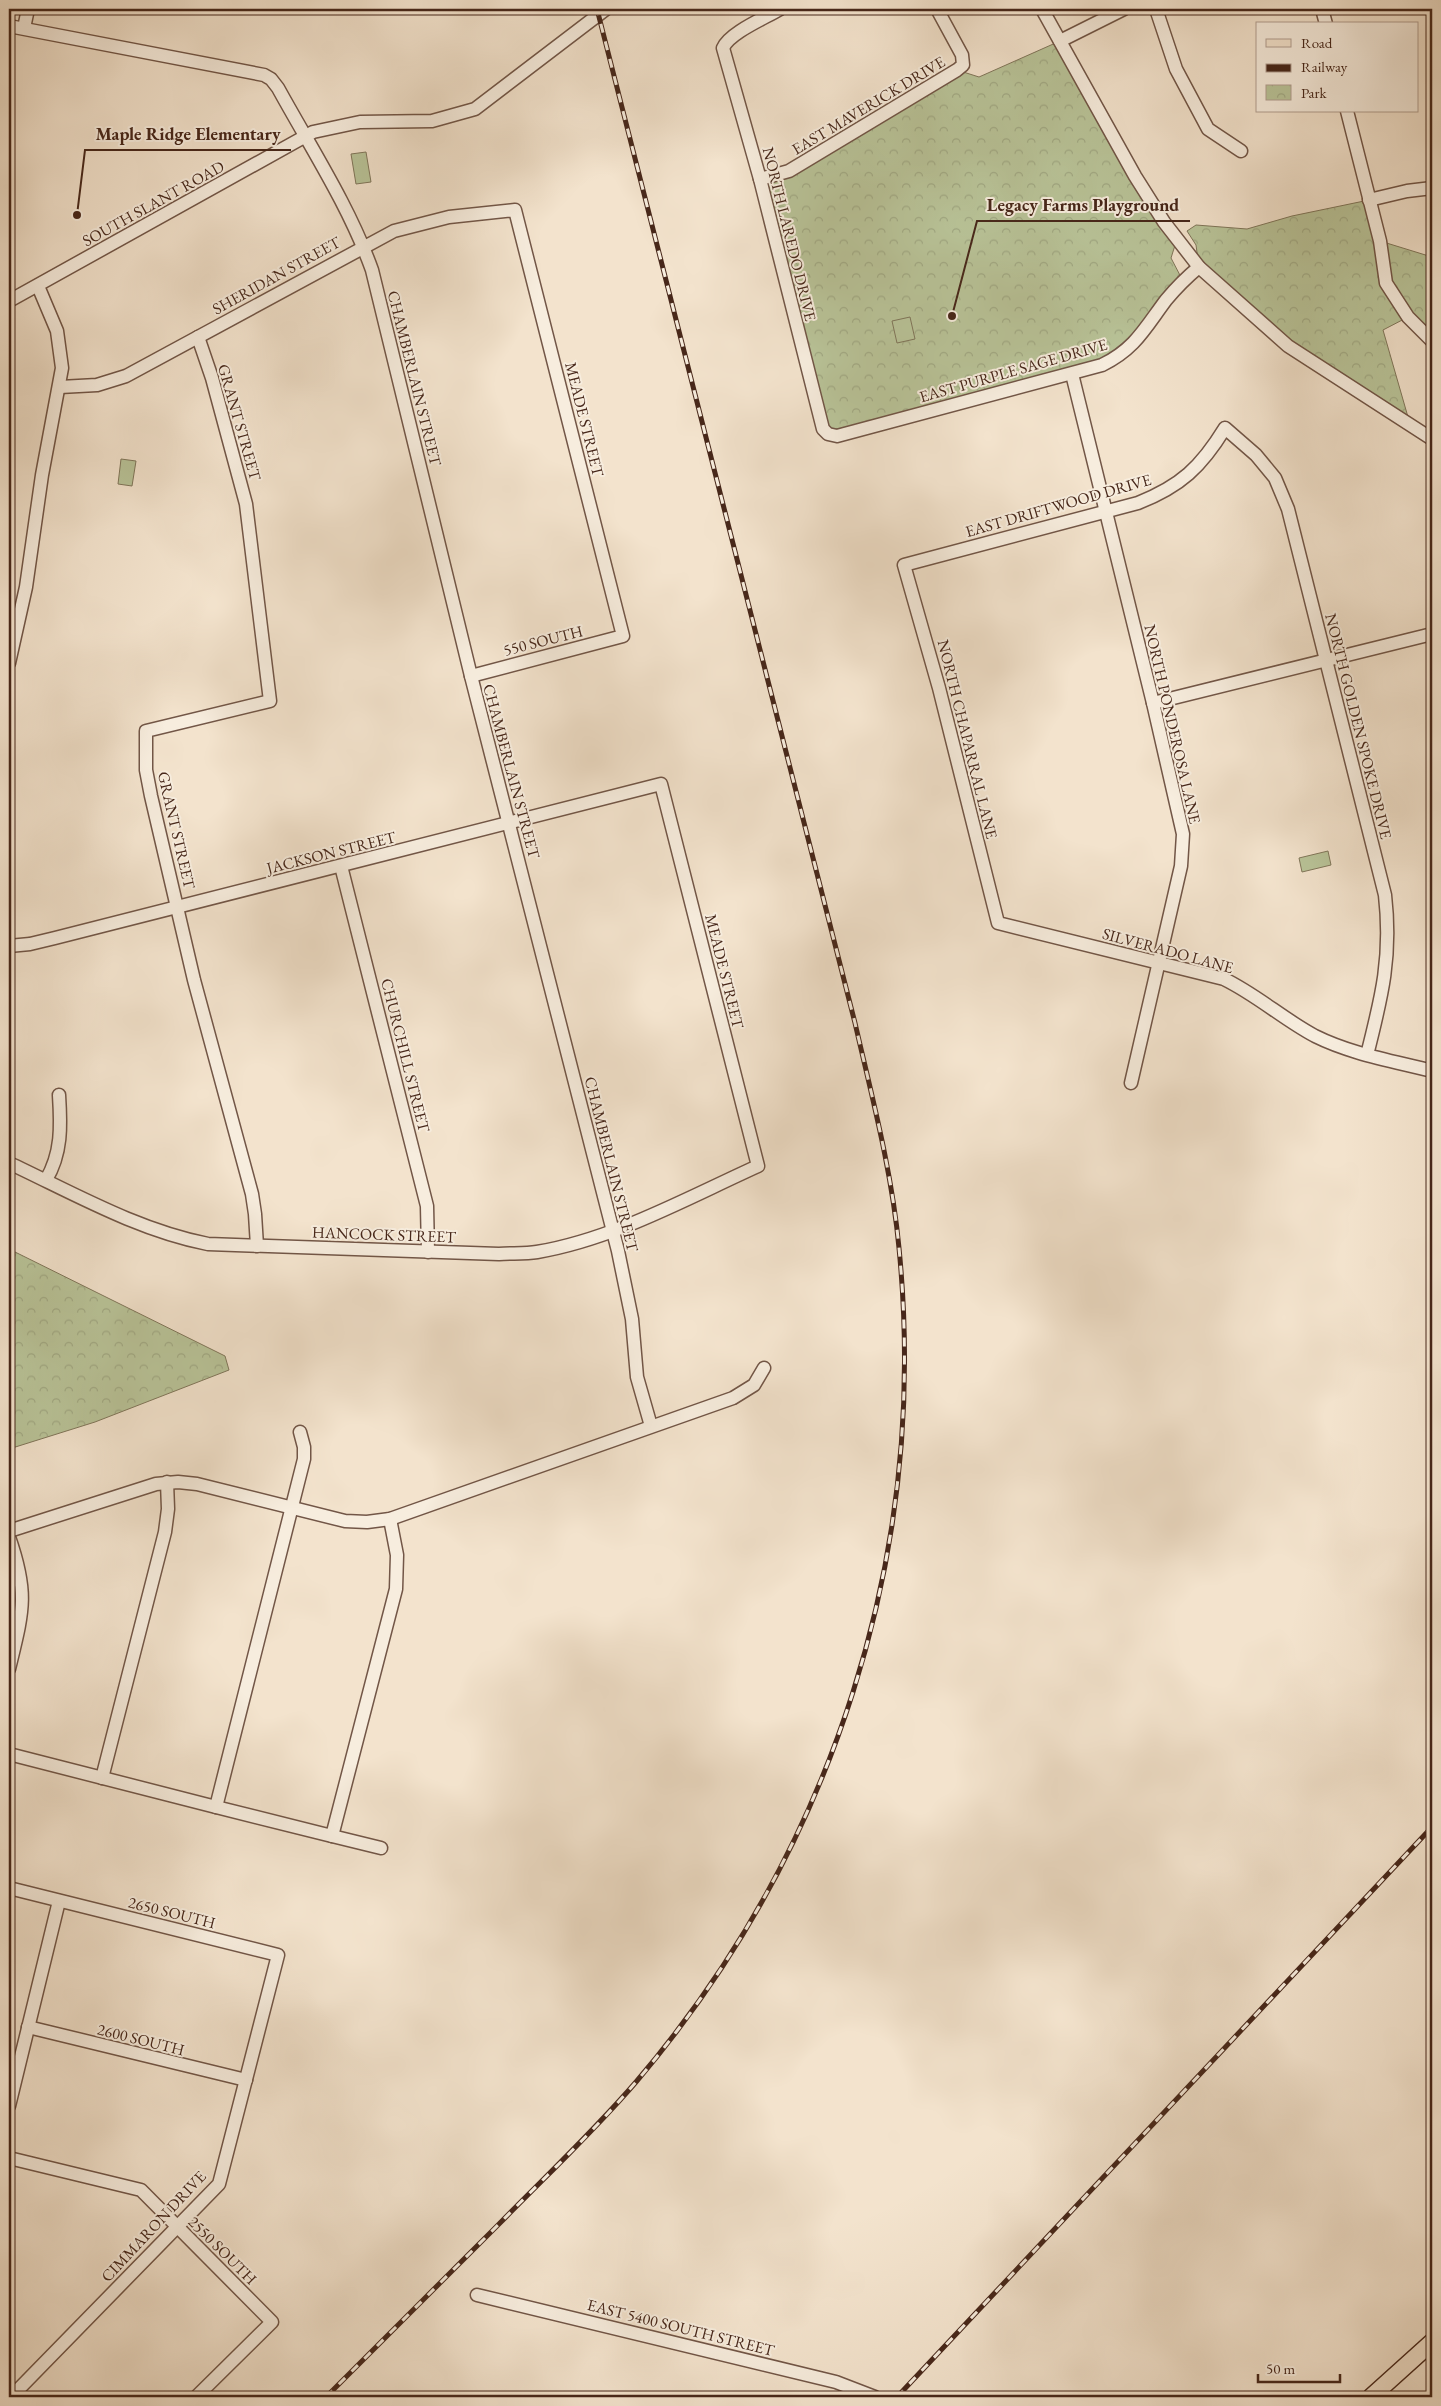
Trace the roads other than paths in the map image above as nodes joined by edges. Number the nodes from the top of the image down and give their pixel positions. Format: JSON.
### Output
{"nodes":[{"id":1,"x":28,"y":9,"type":"edge"},
{"id":2,"x":606,"y":9,"type":"edge"},
{"id":3,"x":780,"y":9,"type":"edge"},
{"id":4,"x":937,"y":9,"type":"edge"},
{"id":5,"x":1042,"y":9,"type":"edge"},
{"id":6,"x":1124,"y":9,"type":"edge"},
{"id":7,"x":1156,"y":9,"type":"edge"},
{"id":8,"x":1322,"y":9,"type":"edge"},
{"id":9,"x":1325,"y":22,"type":"edge"},
{"id":10,"x":9,"y":26,"type":"edge"},
{"id":11,"x":24,"y":28,"type":"junction"},
{"id":12,"x":1060,"y":41,"type":"junction"},
{"id":13,"x":1347,"y":112,"type":"edge"},
{"id":14,"x":305,"y":137,"type":"junction"},
{"id":15,"x":1241,"y":152,"type":"dead end"},
{"id":16,"x":760,"y":179,"type":"junction"},
{"id":17,"x":1432,"y":188,"type":"edge"},
{"id":18,"x":1370,"y":200,"type":"junction"},
{"id":19,"x":515,"y":210,"type":"joint"},
{"id":20,"x":364,"y":247,"type":"junction"},
{"id":21,"x":1199,"y":267,"type":"junction"},
{"id":22,"x":38,"y":286,"type":"junction"},
{"id":23,"x":9,"y":301,"type":"edge"},
{"id":24,"x":198,"y":337,"type":"junction"},
{"id":25,"x":1432,"y":341,"type":"edge"},
{"id":26,"x":1072,"y":374,"type":"junction"},
{"id":27,"x":60,"y":387,"type":"junction"},
{"id":28,"x":1225,"y":428,"type":"joint"},
{"id":29,"x":828,"y":434,"type":"joint"},
{"id":30,"x":1432,"y":439,"type":"edge"},
{"id":31,"x":1105,"y":511,"type":"junction"},
{"id":32,"x":904,"y":564,"type":"joint"},
{"id":33,"x":1432,"y":634,"type":"edge"},
{"id":34,"x":623,"y":636,"type":"joint"},
{"id":35,"x":1326,"y":661,"type":"junction"},
{"id":36,"x":9,"y":663,"type":"edge"},
{"id":37,"x":471,"y":676,"type":"junction"},
{"id":38,"x":1153,"y":703,"type":"junction"},
{"id":39,"x":661,"y":784,"type":"joint"},
{"id":40,"x":510,"y":822,"type":"junction"},
{"id":41,"x":341,"y":866,"type":"junction"},
{"id":42,"x":178,"y":906,"type":"junction"},
{"id":43,"x":998,"y":923,"type":"joint"},
{"id":44,"x":9,"y":946,"type":"edge"},
{"id":45,"x":1159,"y":962,"type":"junction"},
{"id":46,"x":1367,"y":1055,"type":"junction"},
{"id":47,"x":1432,"y":1071,"type":"edge"},
{"id":48,"x":1131,"y":1083,"type":"dead end"},
{"id":49,"x":59,"y":1095,"type":"dead end"},
{"id":50,"x":9,"y":1163,"type":"edge"},
{"id":51,"x":758,"y":1166,"type":"joint"},
{"id":52,"x":46,"y":1180,"type":"junction"},
{"id":53,"x":612,"y":1230,"type":"junction"},
{"id":54,"x":257,"y":1246,"type":"junction"},
{"id":55,"x":428,"y":1252,"type":"junction"},
{"id":56,"x":764,"y":1368,"type":"dead end"},
{"id":57,"x":651,"y":1426,"type":"junction"},
{"id":58,"x":300,"y":1432,"type":"dead end"},
{"id":59,"x":167,"y":1482,"type":"junction"},
{"id":60,"x":292,"y":1508,"type":"junction"},
{"id":61,"x":390,"y":1519,"type":"junction"},
{"id":62,"x":9,"y":1531,"type":"edge"},
{"id":63,"x":9,"y":1537,"type":"edge"},
{"id":64,"x":9,"y":1668,"type":"edge"},
{"id":65,"x":9,"y":1754,"type":"edge"},
{"id":66,"x":102,"y":1778,"type":"junction"},
{"id":67,"x":216,"y":1807,"type":"junction"},
{"id":68,"x":332,"y":1836,"type":"junction"},
{"id":69,"x":381,"y":1848,"type":"dead end"},
{"id":70,"x":9,"y":1888,"type":"edge"},
{"id":71,"x":59,"y":1901,"type":"junction"},
{"id":72,"x":278,"y":1955,"type":"joint"},
{"id":73,"x":28,"y":2027,"type":"junction"},
{"id":74,"x":246,"y":2080,"type":"junction"},
{"id":75,"x":9,"y":2106,"type":"edge"},
{"id":76,"x":9,"y":2158,"type":"edge"},
{"id":77,"x":177,"y":2227,"type":"junction"},
{"id":78,"x":476,"y":2295,"type":"dead end"},
{"id":79,"x":1432,"y":2342,"type":"edge"},
{"id":80,"x":11,"y":2397,"type":"edge"},
{"id":81,"x":196,"y":2397,"type":"edge"},
{"id":82,"x":875,"y":2397,"type":"edge"},
{"id":83,"x":1371,"y":2397,"type":"edge"}],
"edges":[{"from":1,"to":11,"type":"street"},
{"from":2,"to":14,"type":"street","name":"SOUTH SLANT ROAD"},
{"from":3,"to":16,"type":"street","name":"NORTH LAREDO DRIVE"},
{"from":4,"to":16,"type":"street","name":"EAST MAVERICK DRIVE"},
{"from":5,"to":12,"type":"street"},
{"from":6,"to":12,"type":"street"},
{"from":7,"to":15,"type":"street"},
{"from":8,"to":9,"type":"street"},
{"from":10,"to":11,"type":"street","name":"CHAMBERLAIN STREET"},
{"from":11,"to":14,"type":"street","name":"CHAMBERLAIN STREET"},
{"from":12,"to":21,"type":"street"},
{"from":13,"to":18,"type":"street"},
{"from":14,"to":20,"type":"street","name":"CHAMBERLAIN STREET"},
{"from":14,"to":22,"type":"street","name":"SOUTH SLANT ROAD"},
{"from":16,"to":29,"type":"street","name":"NORTH LAREDO DRIVE"},
{"from":17,"to":18,"type":"street"},
{"from":18,"to":25,"type":"street"},
{"from":19,"to":20,"type":"street","name":"SHERIDAN STREET"},
{"from":19,"to":34,"type":"street","name":"MEADE STREET"},
{"from":20,"to":24,"type":"street","name":"SHERIDAN STREET"},
{"from":20,"to":37,"type":"street","name":"CHAMBERLAIN STREET"},
{"from":21,"to":26,"type":"street","name":"EAST PURPLE SAGE DRIVE"},
{"from":21,"to":30,"type":"street"},
{"from":22,"to":23,"type":"street","name":"SOUTH SLANT ROAD"},
{"from":22,"to":27,"type":"street"},
{"from":24,"to":27,"type":"street","name":"SHERIDAN STREET"},
{"from":24,"to":42,"type":"street","name":"GRANT STREET"},
{"from":26,"to":29,"type":"street","name":"EAST PURPLE SAGE DRIVE"},
{"from":26,"to":31,"type":"street","name":"NORTH PONDEROSA LANE"},
{"from":27,"to":36,"type":"street"},
{"from":28,"to":31,"type":"street","name":"EAST DRIFTWOOD DRIVE"},
{"from":28,"to":35,"type":"street","name":"NORTH GOLDEN SPOKE DRIVE"},
{"from":31,"to":32,"type":"street","name":"EAST DRIFTWOOD DRIVE"},
{"from":31,"to":38,"type":"street","name":"NORTH PONDEROSA LANE"},
{"from":32,"to":43,"type":"street","name":"NORTH CHAPARRAL LANE"},
{"from":33,"to":35,"type":"street"},
{"from":34,"to":37,"type":"street","name":"550 SOUTH"},
{"from":35,"to":38,"type":"street"},
{"from":35,"to":46,"type":"street","name":"NORTH GOLDEN SPOKE DRIVE"},
{"from":37,"to":40,"type":"street","name":"CHAMBERLAIN STREET"},
{"from":38,"to":45,"type":"street","name":"NORTH PONDEROSA LANE"},
{"from":39,"to":40,"type":"street","name":"JACKSON STREET"},
{"from":39,"to":51,"type":"street","name":"MEADE STREET"},
{"from":40,"to":41,"type":"street","name":"JACKSON STREET"},
{"from":40,"to":53,"type":"street","name":"CHAMBERLAIN STREET"},
{"from":41,"to":42,"type":"street","name":"JACKSON STREET"},
{"from":41,"to":55,"type":"street","name":"CHURCHILL STREET"},
{"from":42,"to":44,"type":"street","name":"JACKSON STREET"},
{"from":42,"to":54,"type":"street","name":"GRANT STREET"},
{"from":43,"to":45,"type":"street","name":"SILVERADO LANE"},
{"from":45,"to":46,"type":"street","name":"SILVERADO LANE"},
{"from":45,"to":48,"type":"street","name":"NORTH PONDEROSA LANE"},
{"from":46,"to":47,"type":"street","name":"SILVERADO LANE"},
{"from":49,"to":52,"type":"street"},
{"from":50,"to":52,"type":"street","name":"HANCOCK STREET"},
{"from":51,"to":53,"type":"street","name":"HANCOCK STREET"},
{"from":52,"to":54,"type":"street","name":"HANCOCK STREET"},
{"from":53,"to":55,"type":"street","name":"HANCOCK STREET"},
{"from":53,"to":57,"type":"street","name":"CHAMBERLAIN STREET"},
{"from":54,"to":55,"type":"street","name":"HANCOCK STREET"},
{"from":56,"to":57,"type":"street"},
{"from":57,"to":61,"type":"street"},
{"from":58,"to":60,"type":"street"},
{"from":59,"to":60,"type":"street"},
{"from":59,"to":62,"type":"street"},
{"from":59,"to":66,"type":"street"},
{"from":60,"to":61,"type":"street"},
{"from":60,"to":67,"type":"street"},
{"from":61,"to":68,"type":"street"},
{"from":63,"to":64,"type":"street"},
{"from":65,"to":66,"type":"street"},
{"from":66,"to":67,"type":"street"},
{"from":67,"to":68,"type":"street"},
{"from":68,"to":69,"type":"street"},
{"from":70,"to":71,"type":"street","name":"2650 SOUTH"},
{"from":71,"to":72,"type":"street","name":"2650 SOUTH"},
{"from":71,"to":73,"type":"street"},
{"from":72,"to":74,"type":"street","name":"CIMMARON DRIVE"},
{"from":73,"to":74,"type":"street","name":"2600 SOUTH"},
{"from":73,"to":75,"type":"street"},
{"from":74,"to":77,"type":"street","name":"CIMMARON DRIVE"},
{"from":76,"to":77,"type":"street","name":"2550 SOUTH"},
{"from":77,"to":80,"type":"street","name":"CIMMARON DRIVE"},
{"from":77,"to":81,"type":"street","name":"2550 SOUTH"},
{"from":78,"to":82,"type":"street","name":"EAST 5400 SOUTH STREET"},
{"from":79,"to":83,"type":"main road"}]}
